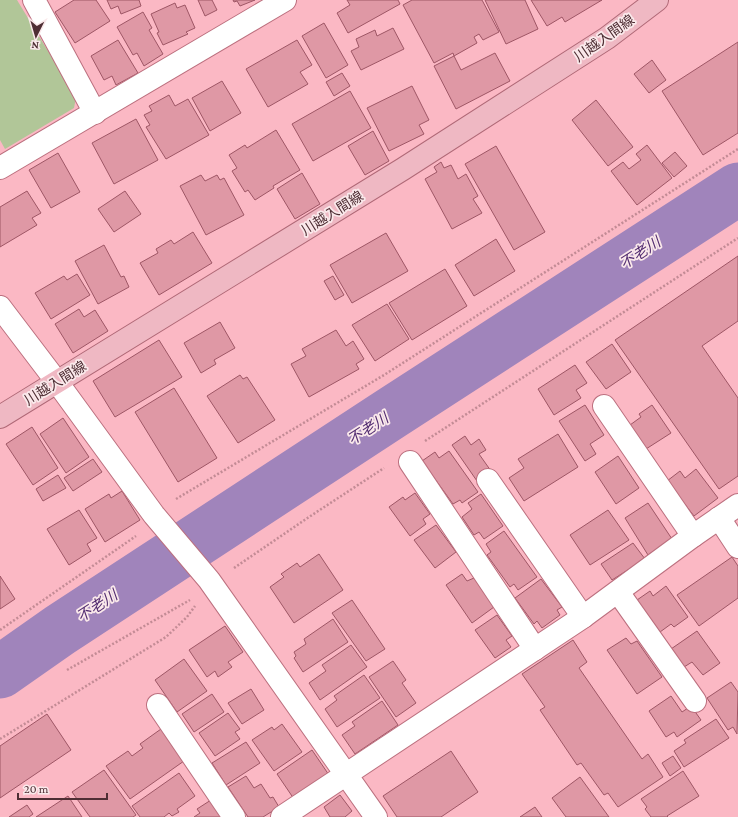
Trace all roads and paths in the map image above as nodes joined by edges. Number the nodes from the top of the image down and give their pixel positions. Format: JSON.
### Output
{"nodes":[{"id":1,"x":34,"y":0,"type":"edge"},
{"id":2,"x":285,"y":0,"type":"edge"},
{"id":3,"x":657,"y":0,"type":"edge"},
{"id":4,"x":95,"y":113,"type":"junction"},
{"id":5,"x":738,"y":149,"type":"edge"},
{"id":6,"x":0,"y":168,"type":"edge"},
{"id":7,"x":738,"y":238,"type":"edge"},
{"id":8,"x":0,"y":307,"type":"edge"},
{"id":9,"x":57,"y":382,"type":"junction"},
{"id":10,"x":604,"y":406,"type":"dead end"},
{"id":11,"x":0,"y":417,"type":"edge"},
{"id":12,"x":414,"y":454,"type":"joint"},
{"id":13,"x":386,"y":467,"type":"dead end"},
{"id":14,"x":488,"y":480,"type":"dead end"},
{"id":15,"x":738,"y":505,"type":"edge"},
{"id":16,"x":164,"y":511,"type":"junction"},
{"id":17,"x":719,"y":518,"type":"junction"},
{"id":18,"x":137,"y":535,"type":"dead end"},
{"id":19,"x":693,"y":536,"type":"junction"},
{"id":20,"x":738,"y":547,"type":"edge"},
{"id":21,"x":208,"y":586,"type":"junction"},
{"id":22,"x":618,"y":592,"type":"junction"},
{"id":23,"x":583,"y":617,"type":"junction"},
{"id":24,"x":0,"y":630,"type":"edge"},
{"id":25,"x":535,"y":649,"type":"junction"},
{"id":26,"x":67,"y":670,"type":"dead end"},
{"id":27,"x":695,"y":701,"type":"dead end"},
{"id":28,"x":158,"y":705,"type":"dead end"},
{"id":29,"x":0,"y":739,"type":"edge"},
{"id":30,"x":347,"y":774,"type":"junction"},
{"id":31,"x":234,"y":817,"type":"edge"},
{"id":32,"x":282,"y":817,"type":"edge"},
{"id":33,"x":376,"y":817,"type":"edge"}],
"edges":[{"from":1,"to":4,"type":"street"},
{"from":2,"to":4,"type":"street"},
{"from":3,"to":9,"type":"main road","name":"川越入間線"},
{"from":4,"to":6,"type":"street"},
{"from":5,"to":16,"type":"path"},
{"from":7,"to":12,"type":"path"},
{"from":8,"to":9,"type":"street"},
{"from":9,"to":11,"type":"main road","name":"川越入間線"},
{"from":9,"to":16,"type":"street"},
{"from":10,"to":19,"type":"street"},
{"from":12,"to":25,"type":"street"},
{"from":13,"to":21,"type":"path"},
{"from":14,"to":23,"type":"street"},
{"from":15,"to":17,"type":"street"},
{"from":16,"to":21,"type":"street"},
{"from":17,"to":19,"type":"street"},
{"from":17,"to":20,"type":"street"},
{"from":18,"to":24,"type":"path"},
{"from":19,"to":22,"type":"street"},
{"from":21,"to":26,"type":"path"},
{"from":21,"to":29,"type":"path"},
{"from":21,"to":30,"type":"street"},
{"from":22,"to":23,"type":"street"},
{"from":22,"to":27,"type":"street"},
{"from":23,"to":25,"type":"street"},
{"from":25,"to":30,"type":"street"},
{"from":28,"to":31,"type":"street"},
{"from":30,"to":32,"type":"street"},
{"from":30,"to":33,"type":"street"}]}
